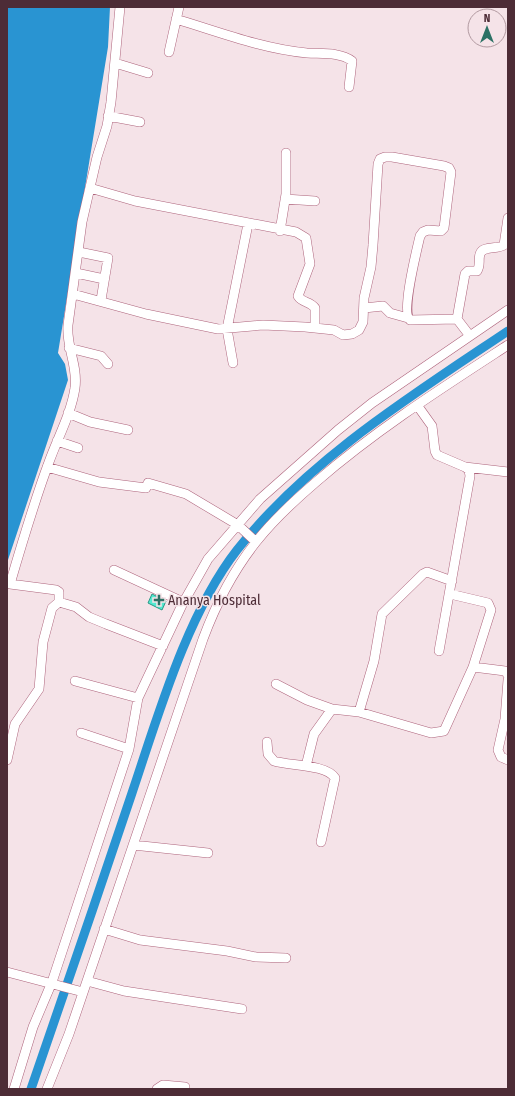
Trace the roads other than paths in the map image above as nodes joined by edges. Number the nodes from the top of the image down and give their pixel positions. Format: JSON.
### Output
{"nodes":[{"id":1,"x":120,"y":7,"type":"edge"},
{"id":2,"x":179,"y":7,"type":"edge"},
{"id":3,"x":176,"y":19,"type":"junction"},
{"id":4,"x":169,"y":52,"type":"dead end"},
{"id":5,"x":115,"y":63,"type":"junction"},
{"id":6,"x":148,"y":73,"type":"dead end"},
{"id":7,"x":348,"y":86,"type":"dead end"},
{"id":8,"x":108,"y":116,"type":"junction"},
{"id":9,"x":140,"y":122,"type":"dead end"},
{"id":10,"x":286,"y":153,"type":"dead end"},
{"id":11,"x":90,"y":188,"type":"junction"},
{"id":12,"x":285,"y":200,"type":"junction"},
{"id":13,"x":316,"y":201,"type":"dead end"},
{"id":14,"x":508,"y":218,"type":"edge"},
{"id":15,"x":248,"y":224,"type":"junction"},
{"id":16,"x":280,"y":231,"type":"junction"},
{"id":17,"x":79,"y":252,"type":"junction"},
{"id":18,"x":76,"y":273,"type":"junction"},
{"id":19,"x":104,"y":278,"type":"junction"},
{"id":20,"x":73,"y":294,"type":"junction"},
{"id":21,"x":101,"y":300,"type":"junction"},
{"id":22,"x":364,"y":308,"type":"junction"},
{"id":23,"x":508,"y":310,"type":"edge"},
{"id":24,"x":408,"y":318,"type":"junction"},
{"id":25,"x":457,"y":319,"type":"junction"},
{"id":26,"x":314,"y":328,"type":"junction"},
{"id":27,"x":227,"y":329,"type":"junction"},
{"id":28,"x":470,"y":336,"type":"junction"},
{"id":29,"x":508,"y":345,"type":"edge"},
{"id":30,"x":69,"y":348,"type":"junction"},
{"id":31,"x":233,"y":363,"type":"dead end"},
{"id":32,"x":108,"y":364,"type":"dead end"},
{"id":33,"x":418,"y":405,"type":"junction"},
{"id":34,"x":68,"y":413,"type":"junction"},
{"id":35,"x":128,"y":430,"type":"dead end"},
{"id":36,"x":57,"y":442,"type":"junction"},
{"id":37,"x":78,"y":448,"type":"dead end"},
{"id":38,"x":47,"y":467,"type":"junction"},
{"id":39,"x":465,"y":467,"type":"junction"},
{"id":40,"x":508,"y":472,"type":"edge"},
{"id":41,"x":240,"y":527,"type":"junction"},
{"id":42,"x":255,"y":540,"type":"junction"},
{"id":43,"x":114,"y":570,"type":"dead end"},
{"id":44,"x":452,"y":581,"type":"junction"},
{"id":45,"x":9,"y":583,"type":"edge"},
{"id":46,"x":450,"y":594,"type":"junction"},
{"id":47,"x":59,"y":602,"type":"junction"},
{"id":48,"x":183,"y":602,"type":"junction"},
{"id":49,"x":163,"y":646,"type":"junction"},
{"id":50,"x":439,"y":651,"type":"dead end"},
{"id":51,"x":473,"y":667,"type":"junction"},
{"id":52,"x":508,"y":674,"type":"edge"},
{"id":53,"x":508,"y":680,"type":"edge"},
{"id":54,"x":75,"y":681,"type":"dead end"},
{"id":55,"x":276,"y":684,"type":"dead end"},
{"id":56,"x":138,"y":698,"type":"junction"},
{"id":57,"x":332,"y":709,"type":"junction"},
{"id":58,"x":359,"y":712,"type":"junction"},
{"id":59,"x":506,"y":719,"type":"edge"},
{"id":60,"x":81,"y":733,"type":"dead end"},
{"id":61,"x":267,"y":742,"type":"dead end"},
{"id":62,"x":129,"y":750,"type":"junction"},
{"id":63,"x":7,"y":760,"type":"edge"},
{"id":64,"x":508,"y":760,"type":"edge"},
{"id":65,"x":306,"y":766,"type":"junction"},
{"id":66,"x":321,"y":842,"type":"dead end"},
{"id":67,"x":133,"y":844,"type":"junction"},
{"id":68,"x":208,"y":853,"type":"dead end"},
{"id":69,"x":104,"y":929,"type":"junction"},
{"id":70,"x":286,"y":958,"type":"dead end"},
{"id":71,"x":7,"y":972,"type":"edge"},
{"id":72,"x":87,"y":981,"type":"junction"},
{"id":73,"x":56,"y":984,"type":"junction"},
{"id":74,"x":83,"y":992,"type":"junction"},
{"id":75,"x":242,"y":1009,"type":"dead end"},
{"id":76,"x":185,"y":1086,"type":"dead end"},
{"id":77,"x":14,"y":1089,"type":"edge"},
{"id":78,"x":47,"y":1089,"type":"edge"},
{"id":79,"x":157,"y":1089,"type":"edge"}],
"edges":[{"from":1,"to":5,"type":"street"},
{"from":2,"to":3,"type":"street"},
{"from":3,"to":4,"type":"street"},
{"from":3,"to":7,"type":"street"},
{"from":5,"to":6,"type":"street"},
{"from":5,"to":8,"type":"street"},
{"from":8,"to":9,"type":"street"},
{"from":8,"to":11,"type":"street"},
{"from":10,"to":12,"type":"street"},
{"from":11,"to":15,"type":"street"},
{"from":11,"to":17,"type":"street"},
{"from":12,"to":13,"type":"street"},
{"from":12,"to":16,"type":"street"},
{"from":14,"to":25,"type":"street"},
{"from":15,"to":16,"type":"street"},
{"from":15,"to":27,"type":"street"},
{"from":16,"to":26,"type":"street"},
{"from":17,"to":18,"type":"street"},
{"from":17,"to":19,"type":"street"},
{"from":18,"to":19,"type":"street"},
{"from":18,"to":20,"type":"street"},
{"from":19,"to":21,"type":"street"},
{"from":20,"to":21,"type":"street"},
{"from":20,"to":30,"type":"street"},
{"from":21,"to":27,"type":"street"},
{"from":22,"to":24,"type":"street"},
{"from":22,"to":24,"type":"street"},
{"from":22,"to":26,"type":"street"},
{"from":23,"to":28,"type":"street"},
{"from":24,"to":25,"type":"street"},
{"from":25,"to":28,"type":"street"},
{"from":26,"to":27,"type":"street"},
{"from":27,"to":31,"type":"street"},
{"from":28,"to":41,"type":"street"},
{"from":29,"to":33,"type":"street"},
{"from":30,"to":32,"type":"street"},
{"from":30,"to":34,"type":"street"},
{"from":33,"to":39,"type":"street"},
{"from":33,"to":42,"type":"street"},
{"from":34,"to":35,"type":"street"},
{"from":34,"to":36,"type":"street"},
{"from":36,"to":37,"type":"street"},
{"from":36,"to":38,"type":"street"},
{"from":38,"to":41,"type":"street"},
{"from":38,"to":45,"type":"street"},
{"from":39,"to":40,"type":"street"},
{"from":39,"to":44,"type":"street"},
{"from":41,"to":42,"type":"street"},
{"from":41,"to":48,"type":"street"},
{"from":42,"to":67,"type":"street"},
{"from":43,"to":48,"type":"street"},
{"from":44,"to":46,"type":"street"},
{"from":44,"to":58,"type":"street"},
{"from":45,"to":47,"type":"street"},
{"from":46,"to":50,"type":"street"},
{"from":46,"to":51,"type":"street"},
{"from":47,"to":49,"type":"street"},
{"from":47,"to":63,"type":"street"},
{"from":48,"to":49,"type":"street"},
{"from":49,"to":56,"type":"street"},
{"from":51,"to":52,"type":"street"},
{"from":51,"to":58,"type":"street"},
{"from":53,"to":59,"type":"street"},
{"from":54,"to":56,"type":"street"},
{"from":55,"to":57,"type":"street"},
{"from":56,"to":62,"type":"street"},
{"from":57,"to":58,"type":"street"},
{"from":57,"to":65,"type":"street"},
{"from":59,"to":64,"type":"street"},
{"from":60,"to":62,"type":"street"},
{"from":61,"to":65,"type":"street"},
{"from":62,"to":73,"type":"street"},
{"from":65,"to":66,"type":"street"},
{"from":67,"to":68,"type":"street"},
{"from":67,"to":69,"type":"street"},
{"from":69,"to":70,"type":"street"},
{"from":69,"to":72,"type":"street"},
{"from":71,"to":73,"type":"street"},
{"from":72,"to":74,"type":"street"},
{"from":72,"to":75,"type":"street"},
{"from":73,"to":74,"type":"street"},
{"from":73,"to":77,"type":"street"},
{"from":74,"to":78,"type":"street"},
{"from":76,"to":79,"type":"street"}]}
